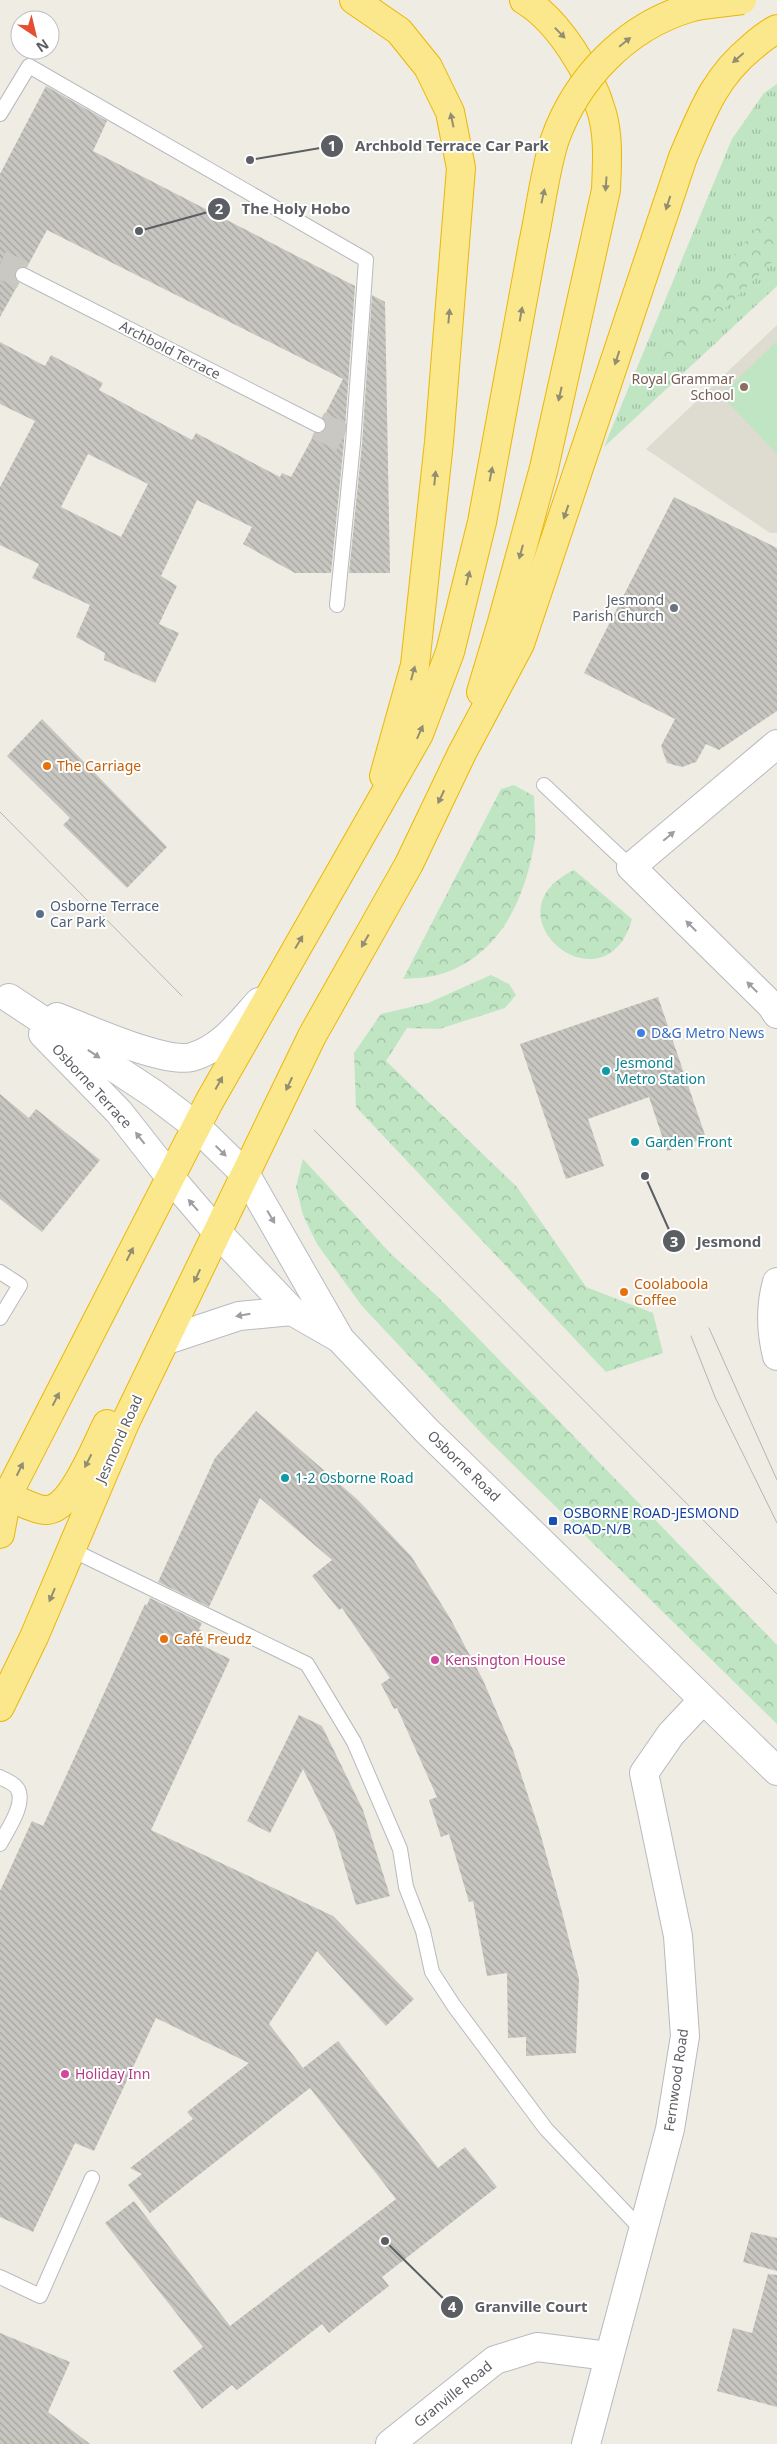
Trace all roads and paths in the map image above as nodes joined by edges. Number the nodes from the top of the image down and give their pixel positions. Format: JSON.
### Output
{"nodes":[{"id":1,"x":354,"y":0,"type":"edge"},
{"id":2,"x":524,"y":0,"type":"edge"},
{"id":3,"x":742,"y":0,"type":"edge"},
{"id":4,"x":777,"y":29,"type":"edge"},
{"id":5,"x":0,"y":114,"type":"edge"},
{"id":6,"x":23,"y":275,"type":"tunnel mouth"},
{"id":7,"x":318,"y":425,"type":"tunnel mouth"},
{"id":8,"x":337,"y":605,"type":"dead end"},
{"id":9,"x":777,"y":744,"type":"edge"},
{"id":10,"x":462,"y":753,"type":"junction"},
{"id":11,"x":544,"y":785,"type":"dead end"},
{"id":12,"x":371,"y":821,"type":"junction"},
{"id":13,"x":631,"y":867,"type":"junction"},
{"id":14,"x":271,"y":990,"type":"junction"},
{"id":15,"x":5,"y":993,"type":"edge"},
{"id":16,"x":777,"y":1014,"type":"edge"},
{"id":17,"x":196,"y":1126,"type":"junction"},
{"id":18,"x":246,"y":1175,"type":"junction"},
{"id":19,"x":170,"y":1177,"type":"junction"},
{"id":20,"x":217,"y":1232,"type":"junction"},
{"id":21,"x":0,"y":1272,"type":"edge"},
{"id":22,"x":775,"y":1290,"type":"edge"},
{"id":23,"x":292,"y":1310,"type":"junction"},
{"id":24,"x":0,"y":1318,"type":"edge"},
{"id":25,"x":340,"y":1339,"type":"junction"},
{"id":26,"x":164,"y":1344,"type":"junction"},
{"id":27,"x":777,"y":1356,"type":"edge"},
{"id":28,"x":4,"y":1494,"type":"edge"},
{"id":29,"x":0,"y":1534,"type":"edge"},
{"id":30,"x":72,"y":1550,"type":"junction"},
{"id":31,"x":703,"y":1700,"type":"junction"},
{"id":32,"x":0,"y":1707,"type":"edge"},
{"id":33,"x":777,"y":1772,"type":"edge"},
{"id":34,"x":0,"y":1777,"type":"edge"},
{"id":35,"x":0,"y":1844,"type":"edge"},
{"id":36,"x":92,"y":2178,"type":"dead end"},
{"id":37,"x":642,"y":2231,"type":"junction"},
{"id":38,"x":0,"y":2277,"type":"edge"},
{"id":39,"x":608,"y":2356,"type":"junction"},
{"id":40,"x":390,"y":2444,"type":"edge"},
{"id":41,"x":586,"y":2444,"type":"edge"}],
"edges":[{"from":12,"to":1,"type":"highway","one_way":true},
{"from":2,"to":10,"type":"highway","one_way":true},
{"from":12,"to":3,"type":"highway","one_way":true,"bridge":true},
{"from":4,"to":10,"type":"highway","one_way":true},
{"from":5,"to":8,"type":"lane"},
{"from":6,"to":7,"type":"lane","name":"Archbold Terrace"},
{"from":13,"to":9,"type":"main road","one_way":true},
{"from":10,"to":18,"type":"highway","name":"Jesmond Road","one_way":true},
{"from":11,"to":13,"type":"lane"},
{"from":14,"to":12,"type":"highway","one_way":true},
{"from":16,"to":13,"type":"main road","one_way":true},
{"from":14,"to":15,"type":"main road"},
{"from":17,"to":14,"type":"highway","one_way":true},
{"from":15,"to":17,"type":"main road","name":"Osborne Terrace","one_way":true},
{"from":19,"to":15,"type":"main road","name":"Osborne Terrace","one_way":true},
{"from":17,"to":18,"type":"main road","name":"Osborne Road","one_way":true},
{"from":17,"to":19,"type":"highway"},
{"from":18,"to":20,"type":"highway","name":"Jesmond Road"},
{"from":18,"to":25,"type":"main road","name":"Osborne Road","one_way":true},
{"from":20,"to":19,"type":"main road","name":"Osborne Terrace","one_way":true},
{"from":28,"to":19,"type":"highway","one_way":true},
{"from":20,"to":23,"type":"main road","name":"Osborne Terrace"},
{"from":20,"to":26,"type":"highway","name":"Jesmond Road","one_way":true},
{"from":21,"to":24,"type":"lane"},
{"from":22,"to":27,"type":"main road"},
{"from":23,"to":25,"type":"main road","name":"Osborne Terrace"},
{"from":23,"to":26,"type":"main road","one_way":true},
{"from":25,"to":31,"type":"main road","name":"Osborne Road"},
{"from":26,"to":28,"type":"highway","one_way":true},
{"from":26,"to":30,"type":"highway","name":"Jesmond Road"},
{"from":28,"to":29,"type":"highway"},
{"from":30,"to":32,"type":"highway","name":"Jesmond Road","one_way":true},
{"from":30,"to":37,"type":"lane"},
{"from":31,"to":33,"type":"main road","name":"Osborne Road"},
{"from":31,"to":37,"type":"main road","name":"Fernwood Road"},
{"from":34,"to":35,"type":"lane"},
{"from":36,"to":38,"type":"lane"},
{"from":37,"to":39,"type":"main road","name":"Fernwood Road"},
{"from":39,"to":40,"type":"main road","name":"Granville Road"},
{"from":39,"to":41,"type":"main road","name":"Fernwood Road"}]}
